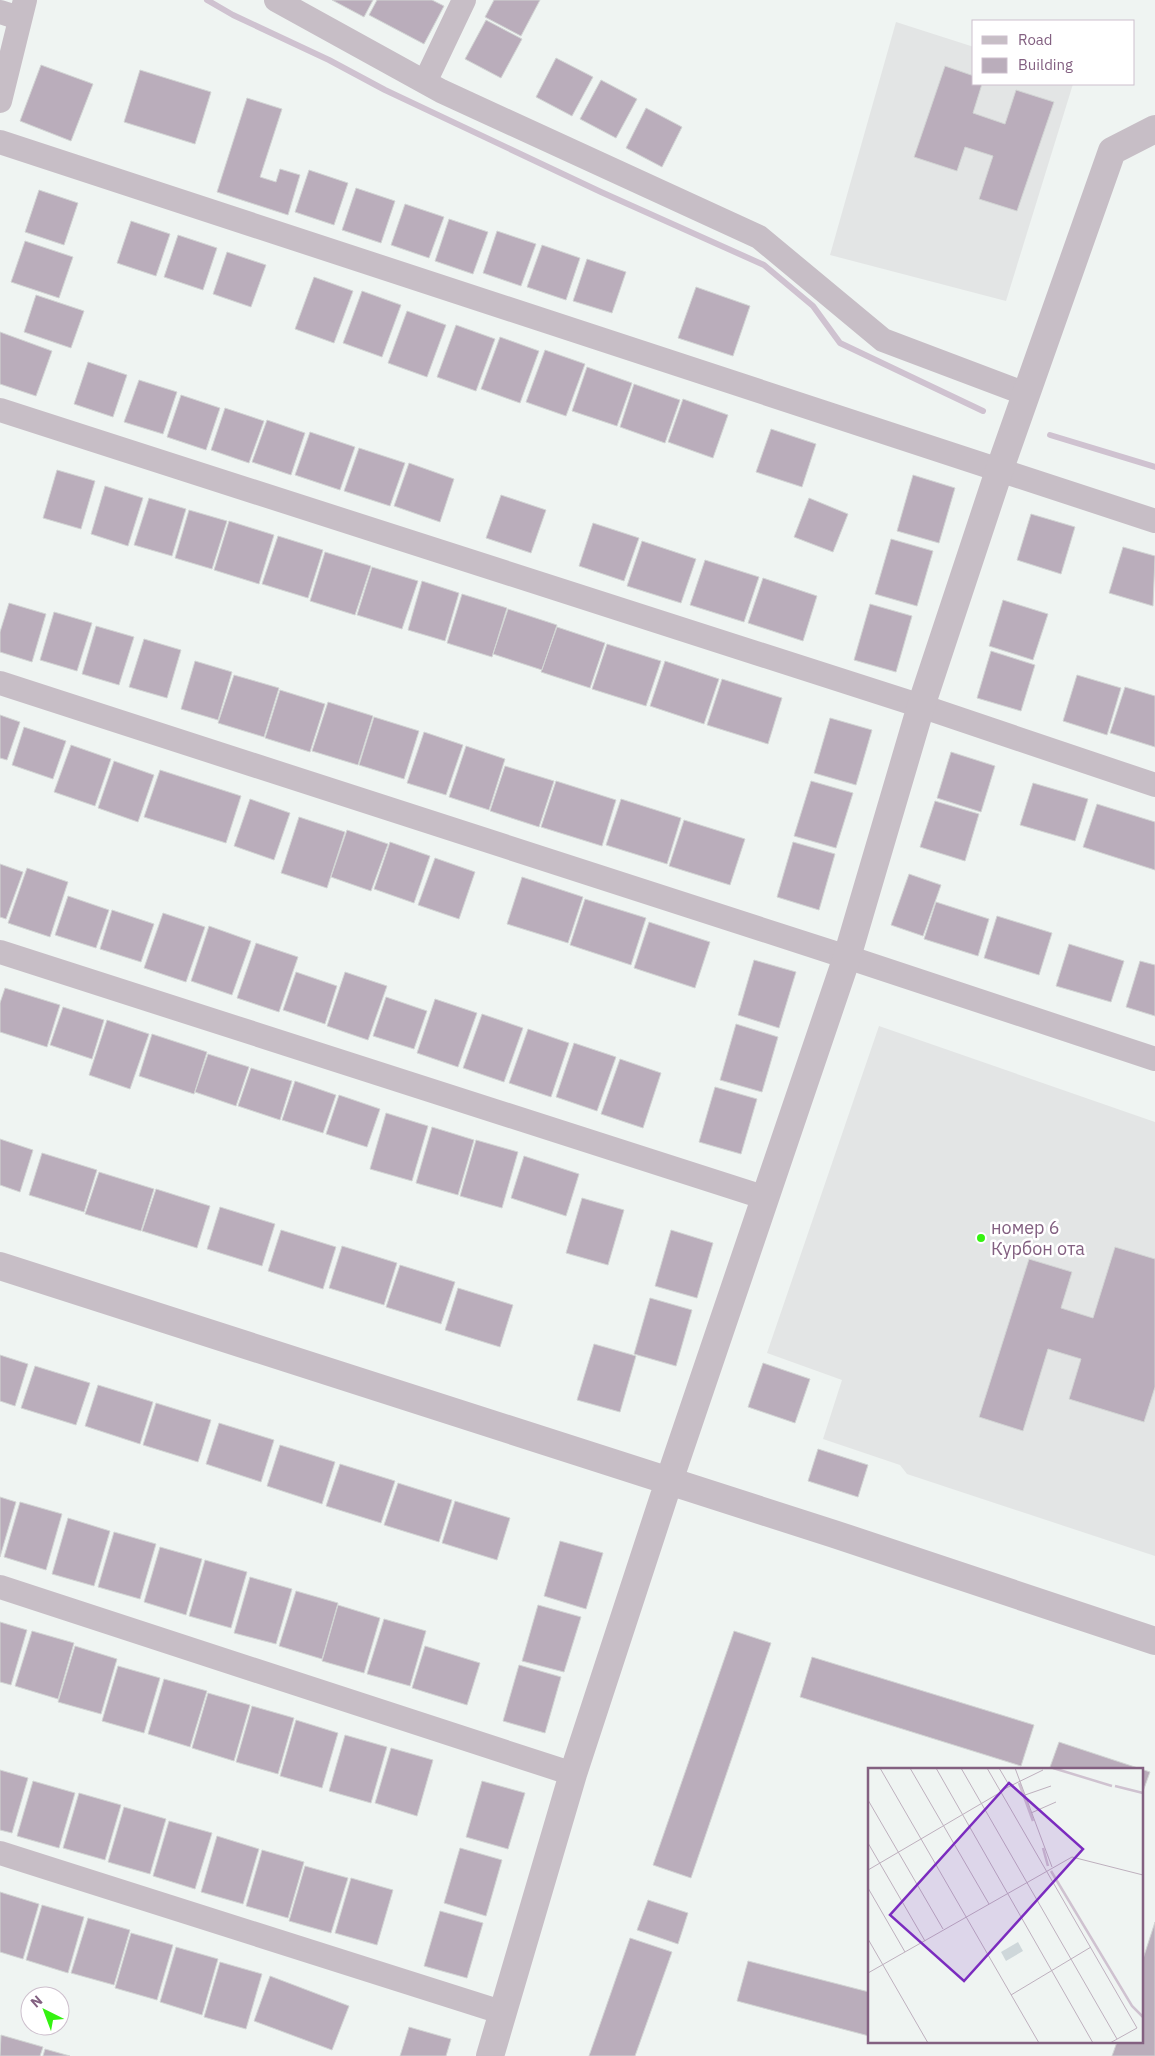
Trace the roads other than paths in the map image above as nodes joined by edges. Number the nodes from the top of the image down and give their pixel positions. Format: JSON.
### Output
{"nodes":[{"id":1,"x":276,"y":0,"type":"edge"},
{"id":2,"x":464,"y":0,"type":"edge"},
{"id":3,"x":15,"y":10,"type":"edge"},
{"id":4,"x":425,"y":82,"type":"junction"},
{"id":5,"x":0,"y":101,"type":"edge"},
{"id":6,"x":1155,"y":129,"type":"edge"},
{"id":7,"x":2,"y":148,"type":"edge"},
{"id":8,"x":1026,"y":394,"type":"junction"},
{"id":9,"x":0,"y":410,"type":"edge"},
{"id":10,"x":999,"y":471,"type":"junction"},
{"id":11,"x":1155,"y":521,"type":"edge"},
{"id":12,"x":0,"y":682,"type":"edge"},
{"id":13,"x":921,"y":706,"type":"junction"},
{"id":14,"x":1155,"y":785,"type":"edge"},
{"id":15,"x":0,"y":952,"type":"edge"},
{"id":16,"x":847,"y":957,"type":"junction"},
{"id":17,"x":1155,"y":1059,"type":"edge"},
{"id":18,"x":766,"y":1198,"type":"junction"},
{"id":19,"x":0,"y":1266,"type":"edge"},
{"id":20,"x":669,"y":1482,"type":"junction"},
{"id":21,"x":0,"y":1587,"type":"edge"},
{"id":22,"x":1155,"y":1640,"type":"edge"},
{"id":23,"x":573,"y":1774,"type":"junction"},
{"id":24,"x":0,"y":1853,"type":"edge"},
{"id":25,"x":504,"y":2013,"type":"junction"},
{"id":26,"x":490,"y":2056,"type":"edge"}],
"edges":[{"from":1,"to":4,"type":"street"},
{"from":2,"to":4,"type":"street"},
{"from":3,"to":5,"type":"street"},
{"from":4,"to":8,"type":"street"},
{"from":6,"to":8,"type":"street"},
{"from":7,"to":10,"type":"street"},
{"from":8,"to":10,"type":"street"},
{"from":9,"to":13,"type":"street"},
{"from":10,"to":11,"type":"street"},
{"from":10,"to":13,"type":"street"},
{"from":12,"to":16,"type":"street"},
{"from":13,"to":14,"type":"street"},
{"from":13,"to":16,"type":"street"},
{"from":15,"to":18,"type":"street"},
{"from":16,"to":17,"type":"street"},
{"from":16,"to":18,"type":"street"},
{"from":18,"to":20,"type":"street"},
{"from":19,"to":20,"type":"street"},
{"from":20,"to":22,"type":"street"},
{"from":20,"to":23,"type":"street"},
{"from":21,"to":23,"type":"street"},
{"from":23,"to":25,"type":"street"},
{"from":24,"to":25,"type":"street"},
{"from":25,"to":26,"type":"street"}]}
